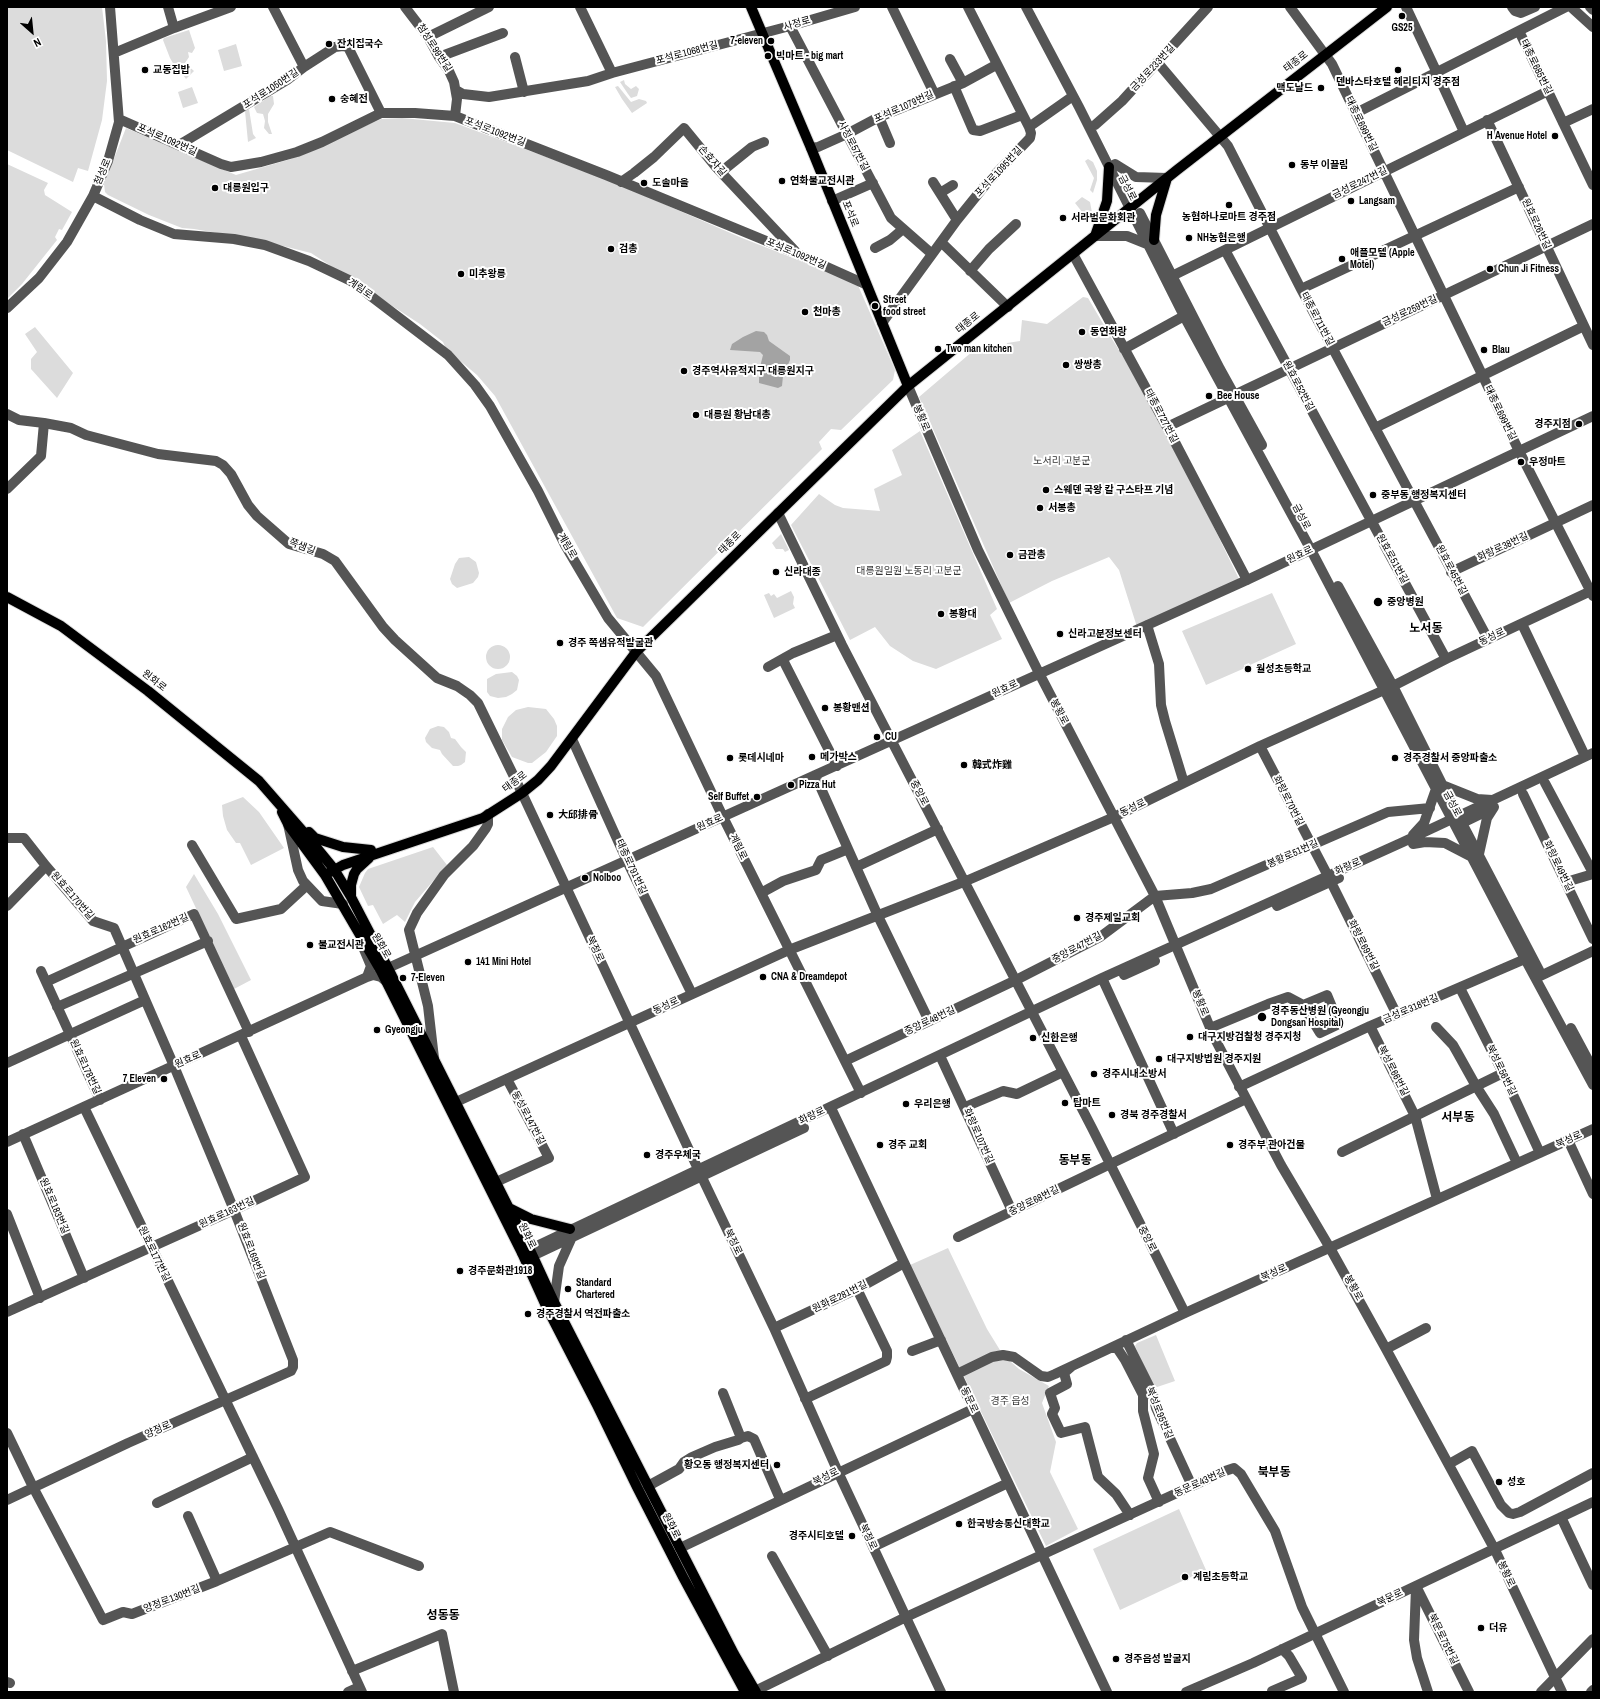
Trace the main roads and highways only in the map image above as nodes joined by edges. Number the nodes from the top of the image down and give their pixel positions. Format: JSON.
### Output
{"nodes":[{"id":1,"x":751,"y":7,"type":"edge"},
{"id":2,"x":1387,"y":7,"type":"edge"},
{"id":3,"x":1112,"y":165,"type":"road end"},
{"id":4,"x":1167,"y":178,"type":"junction"},
{"id":5,"x":1095,"y":236,"type":"junction"},
{"id":6,"x":1151,"y":242,"type":"road end"},
{"id":7,"x":908,"y":386,"type":"junction"},
{"id":8,"x":7,"y":597,"type":"edge"},
{"id":9,"x":275,"y":798,"type":"junction"},
{"id":10,"x":372,"y":853,"type":"junction"},
{"id":11,"x":328,"y":870,"type":"junction"},
{"id":12,"x":347,"y":901,"type":"junction"},
{"id":13,"x":509,"y":1208,"type":"junction"},
{"id":14,"x":571,"y":1233,"type":"road end"},
{"id":15,"x":527,"y":1255,"type":"junction"},
{"id":16,"x":752,"y":1692,"type":"edge"}],
"edges":[{"from":1,"to":7,"type":"main road","name":"포석로"},
{"from":2,"to":4,"type":"main road","name":"태종로"},
{"from":3,"to":5,"type":"main road"},
{"from":4,"to":5,"type":"main road","name":"태종로"},
{"from":4,"to":6,"type":"main road"},
{"from":5,"to":7,"type":"main road","name":"태종로"},
{"from":7,"to":10,"type":"main road","name":"태종로"},
{"from":8,"to":9,"type":"main road","name":"원화로"},
{"from":9,"to":10,"type":"main road"},
{"from":9,"to":11,"type":"main road","name":"원화로"},
{"from":9,"to":11,"type":"main road","name":"원화로"},
{"from":10,"to":11,"type":"main road","name":"태종로"},
{"from":10,"to":12,"type":"main road"},
{"from":11,"to":12,"type":"main road","name":"원화로"},
{"from":12,"to":13,"type":"main road","name":"원화로"},
{"from":12,"to":15,"type":"main road","name":"원화로"},
{"from":13,"to":14,"type":"main road"},
{"from":13,"to":15,"type":"main road","name":"원화로"},
{"from":15,"to":16,"type":"main road","name":"원화로"},
{"from":15,"to":16,"type":"main road","name":"원화로"}]}
